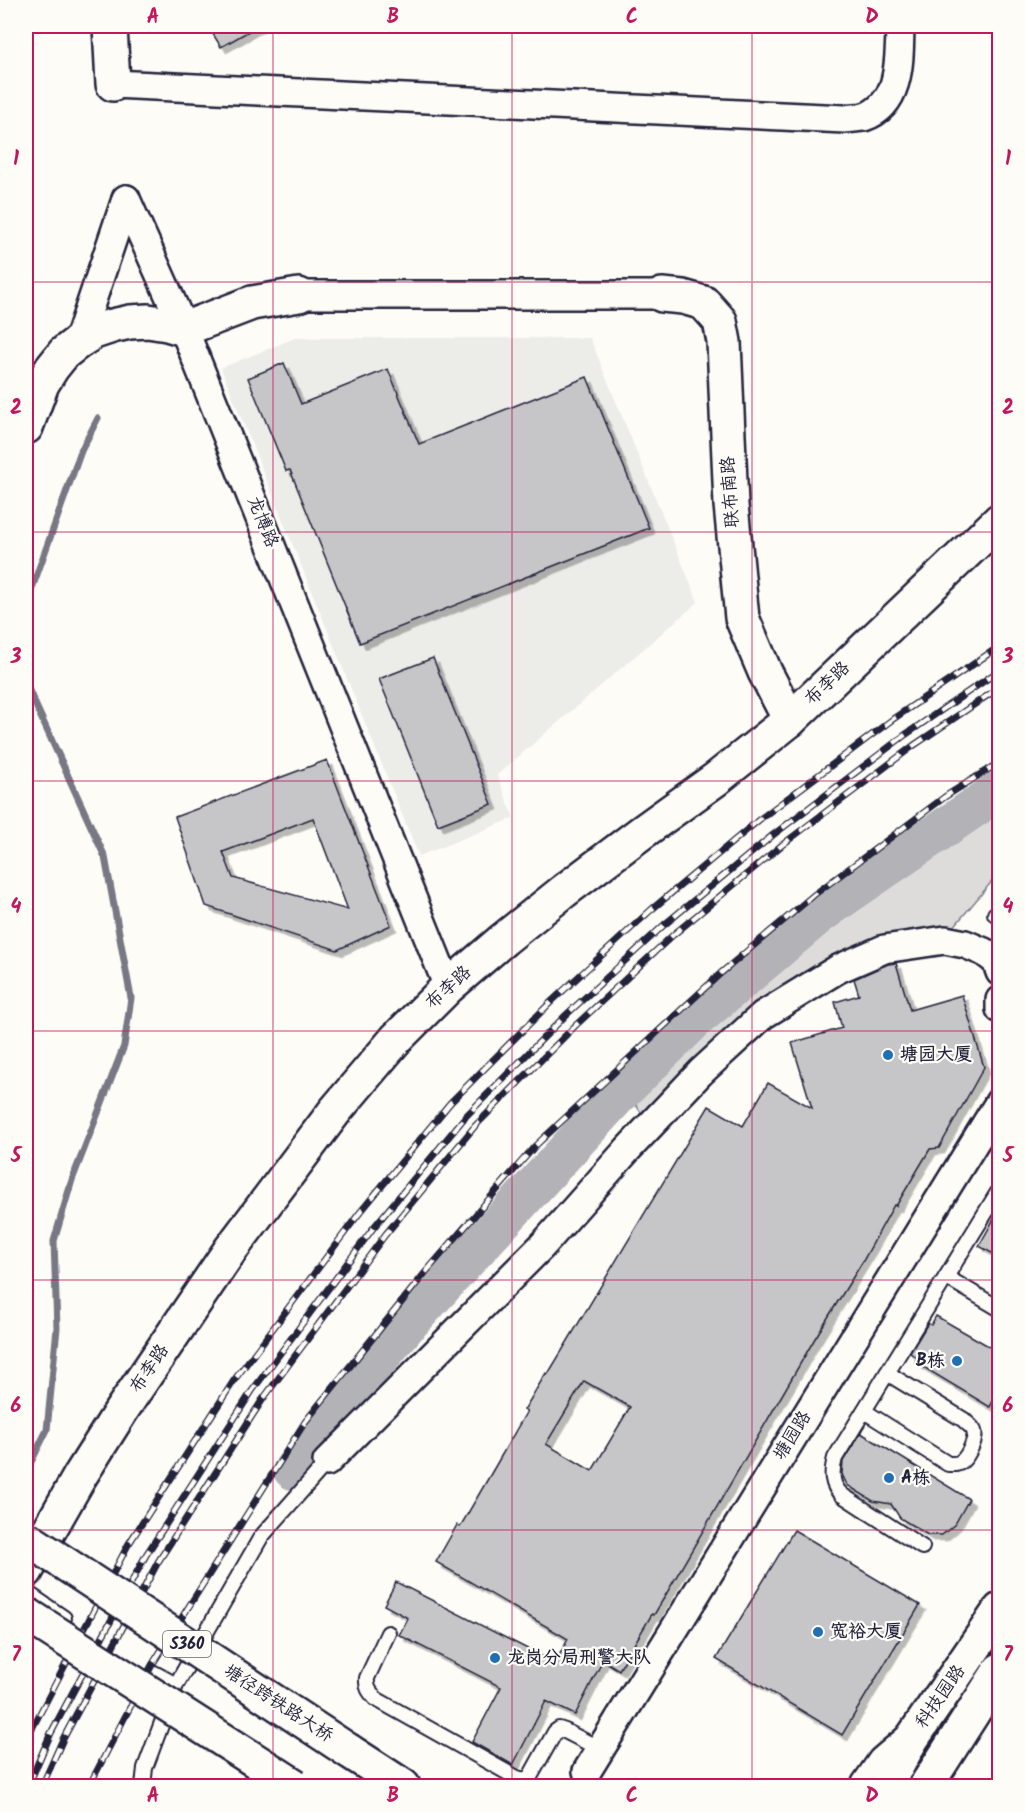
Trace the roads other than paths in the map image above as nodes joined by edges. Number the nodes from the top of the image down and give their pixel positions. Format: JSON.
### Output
{"nodes":[{"id":1,"x":110,"y":26,"type":"edge"},
{"id":2,"x":900,"y":26,"type":"edge"},
{"id":3,"x":113,"y":84,"type":"joint"},
{"id":4,"x":299,"y":295,"type":"joint"},
{"id":5,"x":662,"y":295,"type":"joint"},
{"id":6,"x":184,"y":329,"type":"junction"},
{"id":7,"x":78,"y":342,"type":"junction"},
{"id":8,"x":26,"y":427,"type":"edge"},
{"id":9,"x":999,"y":520,"type":"edge"},
{"id":10,"x":790,"y":720,"type":"junction"},
{"id":11,"x":994,"y":958,"type":"edge"},
{"id":12,"x":448,"y":987,"type":"junction"},
{"id":13,"x":999,"y":1000,"type":"edge"},
{"id":14,"x":999,"y":1009,"type":"edge"},
{"id":15,"x":999,"y":1101,"type":"edge"},
{"id":16,"x":999,"y":1189,"type":"edge"},
{"id":17,"x":946,"y":1277,"type":"junction"},
{"id":18,"x":999,"y":1309,"type":"edge"},
{"id":19,"x":887,"y":1373,"type":"junction"},
{"id":20,"x":864,"y":1411,"type":"junction"},
{"id":21,"x":327,"y":1462,"type":"joint"},
{"id":22,"x":26,"y":1538,"type":"edge"},
{"id":23,"x":922,"y":1547,"type":"dead end"},
{"id":24,"x":26,"y":1571,"type":"edge"},
{"id":25,"x":26,"y":1592,"type":"edge"},
{"id":26,"x":999,"y":1610,"type":"edge"},
{"id":27,"x":26,"y":1614,"type":"edge"},
{"id":28,"x":64,"y":1618,"type":"dead end"},
{"id":29,"x":388,"y":1633,"type":"dead end"},
{"id":30,"x":154,"y":1673,"type":"dead end"},
{"id":31,"x":998,"y":1674,"type":"edge"},
{"id":32,"x":176,"y":1685,"type":"junction"},
{"id":33,"x":911,"y":1740,"type":"junction"},
{"id":34,"x":587,"y":1773,"type":"edge"},
{"id":35,"x":143,"y":1786,"type":"edge"},
{"id":36,"x":296,"y":1786,"type":"edge"},
{"id":37,"x":403,"y":1786,"type":"edge"},
{"id":38,"x":868,"y":1786,"type":"edge"},
{"id":39,"x":886,"y":1786,"type":"edge"},
{"id":40,"x":926,"y":1786,"type":"edge"}],
"edges":[{"from":1,"to":3,"type":"main road"},
{"from":2,"to":3,"type":"street"},
{"from":4,"to":5,"type":"street"},
{"from":4,"to":6,"type":"main road"},
{"from":5,"to":10,"type":"main road","name":"联布南路"},
{"from":6,"to":7,"type":"main road"},
{"from":6,"to":7,"type":"street","name":"龙博路"},
{"from":6,"to":12,"type":"street","name":"龙博路"},
{"from":7,"to":8,"type":"main road"},
{"from":9,"to":10,"type":"main road","name":"布李路"},
{"from":10,"to":12,"type":"main road","name":"布李路"},
{"from":11,"to":21,"type":"street"},
{"from":12,"to":24,"type":"main road","name":"布李路"},
{"from":13,"to":14,"type":"street"},
{"from":15,"to":34,"type":"street","name":"塘园路"},
{"from":16,"to":17,"type":"lane"},
{"from":17,"to":18,"type":"lane"},
{"from":17,"to":19,"type":"lane"},
{"from":19,"to":20,"type":"lane"},
{"from":19,"to":20,"type":"lane"},
{"from":20,"to":23,"type":"lane"},
{"from":21,"to":32,"type":"lane"},
{"from":22,"to":37,"type":"main road","name":"塘径跨铁路大桥","number":"S360","bridge":true},
{"from":25,"to":28,"type":"lane"},
{"from":26,"to":33,"type":"main road","name":"科技园路"},
{"from":27,"to":36,"type":"main road","bridge":true},
{"from":29,"to":34,"type":"lane"},
{"from":30,"to":32,"type":"lane"},
{"from":31,"to":40,"type":"main road","name":"科技园路"},
{"from":32,"to":35,"type":"lane"},
{"from":33,"to":38,"type":"main road"},
{"from":33,"to":39,"type":"main road","name":"科技园路"}]}
